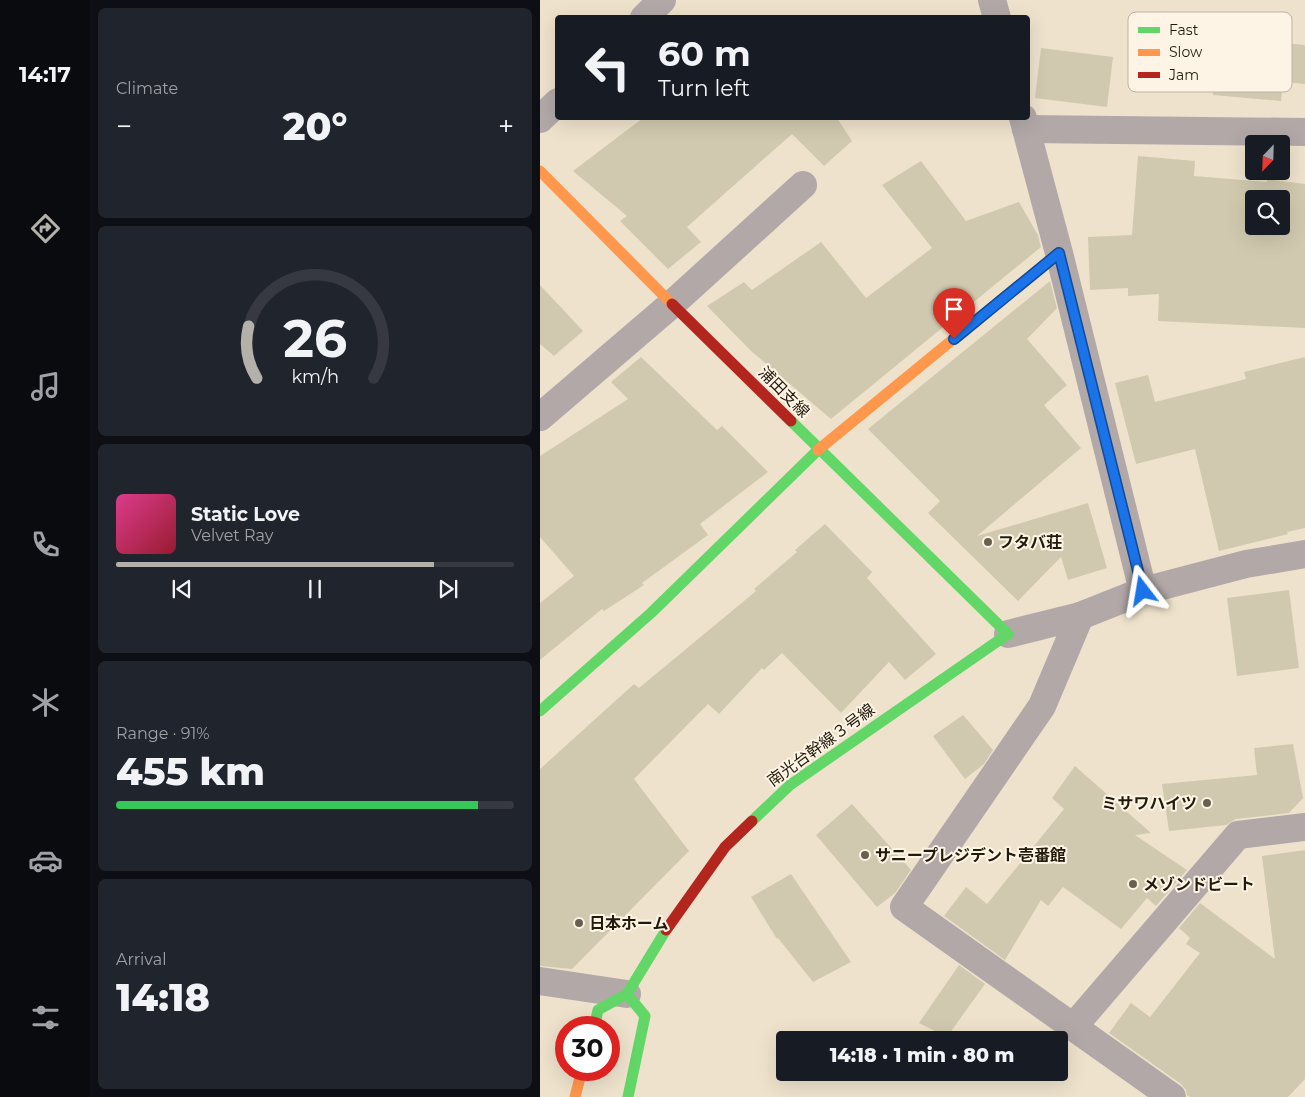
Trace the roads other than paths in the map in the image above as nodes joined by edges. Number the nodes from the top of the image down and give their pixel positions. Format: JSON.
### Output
{"nodes":[{"id":1,"x":662,"y":0,"type":"edge"},
{"id":2,"x":992,"y":0,"type":"edge"},
{"id":3,"x":647,"y":15,"type":"edge"},
{"id":4,"x":996,"y":15,"type":"edge"},
{"id":5,"x":555,"y":105,"type":"edge"},
{"id":6,"x":540,"y":119,"type":"edge"},
{"id":7,"x":1024,"y":123,"type":"edge"},
{"id":8,"x":1305,"y":132,"type":"edge"},
{"id":9,"x":540,"y":171,"type":"edge"},
{"id":10,"x":803,"y":185,"type":"dead end"},
{"id":11,"x":1059,"y":253,"type":"junction"},
{"id":12,"x":672,"y":304,"type":"junction"},
{"id":13,"x":540,"y":417,"type":"edge"},
{"id":14,"x":819,"y":449,"type":"junction"},
{"id":15,"x":1305,"y":554,"type":"edge"},
{"id":16,"x":1143,"y":591,"type":"junction"},
{"id":17,"x":1080,"y":616,"type":"junction"},
{"id":18,"x":1008,"y":634,"type":"junction"},
{"id":19,"x":540,"y":711,"type":"edge"},
{"id":20,"x":1305,"y":827,"type":"edge"},
{"id":21,"x":540,"y":981,"type":"edge"},
{"id":22,"x":627,"y":994,"type":"junction"},
{"id":23,"x":597,"y":1016,"type":"edge"},
{"id":24,"x":1073,"y":1027,"type":"junction"},
{"id":25,"x":579,"y":1081,"type":"edge"},
{"id":26,"x":574,"y":1097,"type":"edge"},
{"id":27,"x":628,"y":1097,"type":"edge"},
{"id":28,"x":1172,"y":1097,"type":"edge"}],
"edges":[{"from":1,"to":3,"type":"street"},
{"from":2,"to":4,"type":"street"},
{"from":5,"to":6,"type":"street"},
{"from":7,"to":8,"type":"street"},
{"from":7,"to":11,"type":"street"},
{"from":9,"to":12,"type":"street","name":"浦田支線"},
{"from":10,"to":12,"type":"street"},
{"from":11,"to":14,"type":"street"},
{"from":11,"to":16,"type":"street"},
{"from":12,"to":13,"type":"street"},
{"from":12,"to":14,"type":"street","name":"浦田支線"},
{"from":14,"to":18,"type":"street","name":"浦田支線"},
{"from":14,"to":19,"type":"street"},
{"from":15,"to":16,"type":"street"},
{"from":16,"to":17,"type":"street"},
{"from":17,"to":18,"type":"street"},
{"from":17,"to":24,"type":"street"},
{"from":18,"to":22,"type":"street","name":"南光台幹線３号線"},
{"from":20,"to":24,"type":"street"},
{"from":21,"to":22,"type":"street"},
{"from":22,"to":23,"type":"street","name":"南光台幹線３号線"},
{"from":22,"to":27,"type":"street"},
{"from":24,"to":28,"type":"street"},
{"from":25,"to":26,"type":"street"}]}
